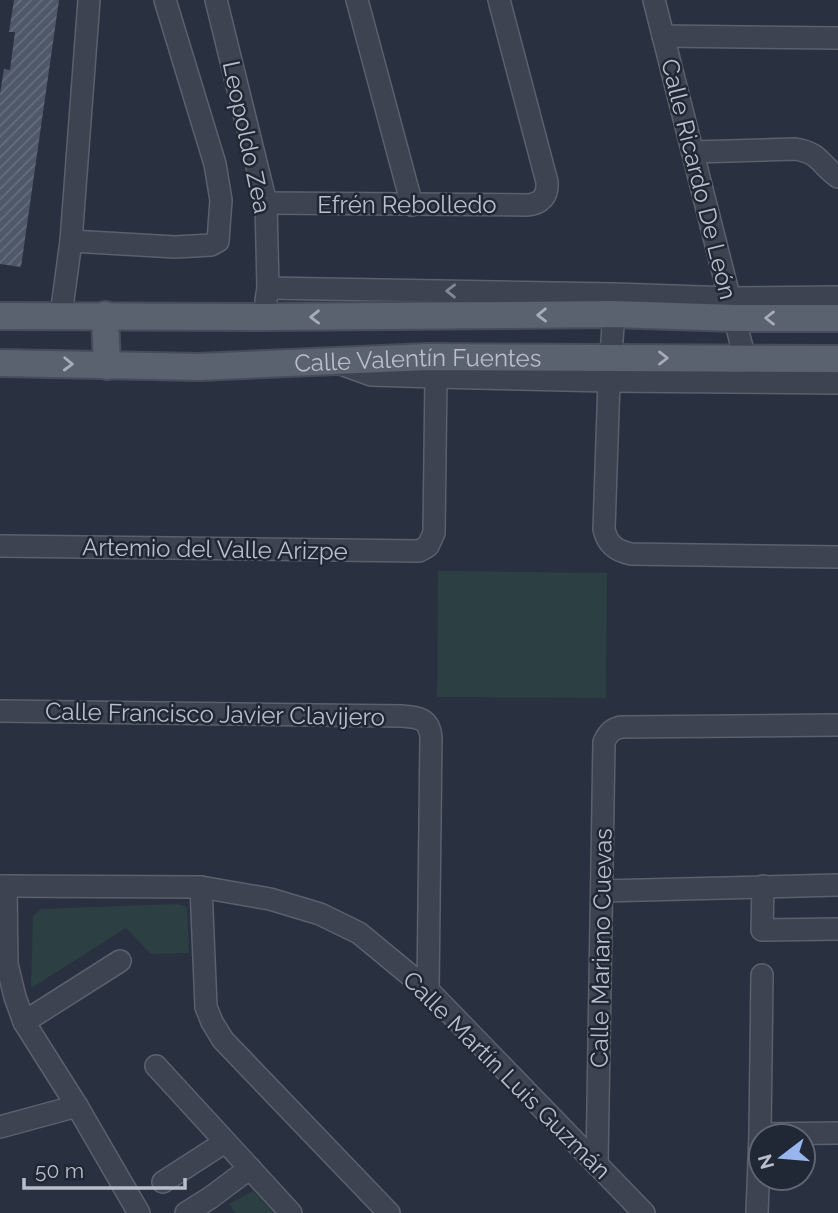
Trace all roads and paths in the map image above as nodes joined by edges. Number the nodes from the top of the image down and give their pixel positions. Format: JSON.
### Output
{"nodes":[{"id":1,"x":89,"y":0,"type":"edge"},
{"id":2,"x":165,"y":0,"type":"edge"},
{"id":3,"x":216,"y":0,"type":"edge"},
{"id":4,"x":357,"y":0,"type":"edge"},
{"id":5,"x":499,"y":0,"type":"edge"},
{"id":6,"x":654,"y":0,"type":"edge"},
{"id":7,"x":663,"y":36,"type":"junction"},
{"id":8,"x":838,"y":38,"type":"edge"},
{"id":9,"x":692,"y":152,"type":"junction"},
{"id":10,"x":838,"y":177,"type":"edge"},
{"id":11,"x":266,"y":203,"type":"junction"},
{"id":12,"x":412,"y":205,"type":"junction"},
{"id":13,"x":71,"y":241,"type":"junction"},
{"id":14,"x":268,"y":288,"type":"junction"},
{"id":15,"x":838,"y":297,"type":"edge"},
{"id":16,"x":615,"y":304,"type":"junction"},
{"id":17,"x":732,"y":308,"type":"junction"},
{"id":18,"x":61,"y":315,"type":"junction"},
{"id":19,"x":0,"y":316,"type":"edge"},
{"id":20,"x":105,"y":316,"type":"junction"},
{"id":21,"x":264,"y":317,"type":"junction"},
{"id":22,"x":838,"y":318,"type":"edge"},
{"id":23,"x":745,"y":359,"type":"junction"},
{"id":24,"x":838,"y":359,"type":"edge"},
{"id":25,"x":331,"y":361,"type":"junction"},
{"id":26,"x":0,"y":363,"type":"edge"},
{"id":27,"x":107,"y":366,"type":"junction"},
{"id":28,"x":611,"y":369,"type":"junction"},
{"id":29,"x":436,"y":377,"type":"junction"},
{"id":30,"x":838,"y":383,"type":"edge"},
{"id":31,"x":0,"y":546,"type":"edge"},
{"id":32,"x":838,"y":557,"type":"edge"},
{"id":33,"x":0,"y":711,"type":"edge"},
{"id":34,"x":838,"y":725,"type":"edge"},
{"id":35,"x":838,"y":885,"type":"edge"},
{"id":36,"x":3,"y":886,"type":"edge"},
{"id":37,"x":763,"y":886,"type":"junction"},
{"id":38,"x":201,"y":887,"type":"junction"},
{"id":39,"x":602,"y":891,"type":"junction"},
{"id":40,"x":838,"y":929,"type":"edge"},
{"id":41,"x":120,"y":961,"type":"dead end"},
{"id":42,"x":762,"y":975,"type":"dead end"},
{"id":43,"x":428,"y":990,"type":"junction"},
{"id":44,"x":24,"y":1022,"type":"junction"},
{"id":45,"x":156,"y":1066,"type":"dead end"},
{"id":46,"x":77,"y":1106,"type":"junction"},
{"id":47,"x":760,"y":1122,"type":"edge"},
{"id":48,"x":0,"y":1126,"type":"edge"},
{"id":49,"x":817,"y":1133,"type":"edge"},
{"id":50,"x":838,"y":1133,"type":"edge"},
{"id":51,"x":225,"y":1142,"type":"junction"},
{"id":52,"x":597,"y":1165,"type":"junction"},
{"id":53,"x":250,"y":1168,"type":"junction"},
{"id":54,"x":163,"y":1182,"type":"dead end"},
{"id":55,"x":758,"y":1192,"type":"edge"},
{"id":56,"x":215,"y":1206,"type":"edge"},
{"id":57,"x":632,"y":1209,"type":"edge"},
{"id":58,"x":139,"y":1213,"type":"edge"},
{"id":59,"x":186,"y":1213,"type":"edge"},
{"id":60,"x":291,"y":1213,"type":"edge"},
{"id":61,"x":389,"y":1213,"type":"edge"},
{"id":62,"x":757,"y":1213,"type":"edge"}],
"edges":[{"from":1,"to":13,"type":"street"},
{"from":2,"to":13,"type":"street"},
{"from":3,"to":11,"type":"street","name":"Leopoldo Zea"},
{"from":4,"to":12,"type":"street"},
{"from":5,"to":12,"type":"street","name":"Efrén Rebolledo"},
{"from":6,"to":7,"type":"street","name":"Calle Ricardo De León"},
{"from":7,"to":8,"type":"street"},
{"from":7,"to":9,"type":"street","name":"Calle Ricardo De León"},
{"from":9,"to":10,"type":"street"},
{"from":9,"to":17,"type":"street","name":"Calle Ricardo De León"},
{"from":11,"to":12,"type":"street","name":"Efrén Rebolledo"},
{"from":11,"to":14,"type":"street","name":"Leopoldo Zea"},
{"from":13,"to":18,"type":"street"},
{"from":16,"to":14,"type":"street","one_way":true},
{"from":14,"to":21,"type":"street","name":"Leopoldo Zea"},
{"from":15,"to":17,"type":"street"},
{"from":16,"to":17,"type":"main road","name":"Calle Valentín Fuentes"},
{"from":16,"to":21,"type":"main road","name":"Calle Valentín Fuentes","one_way":true},
{"from":16,"to":28,"type":"street"},
{"from":22,"to":17,"type":"main road","name":"Calle Valentín Fuentes","one_way":true},
{"from":17,"to":23,"type":"street","name":"Calle Ricardo De León"},
{"from":18,"to":19,"type":"main road","name":"Calle Valentín Fuentes"},
{"from":18,"to":20,"type":"main road","name":"Calle Valentín Fuentes"},
{"from":20,"to":21,"type":"main road","name":"Calle Valentín Fuentes"},
{"from":20,"to":27,"type":"main road"},
{"from":23,"to":24,"type":"main road","name":"Calle Valentín Fuentes"},
{"from":28,"to":23,"type":"main road","name":"Calle Valentín Fuentes","one_way":true},
{"from":25,"to":27,"type":"main road","name":"Calle Valentín Fuentes"},
{"from":25,"to":28,"type":"main road","name":"Calle Valentín Fuentes"},
{"from":25,"to":29,"type":"street"},
{"from":26,"to":27,"type":"main road","name":"Calle Valentín Fuentes","one_way":true},
{"from":28,"to":29,"type":"street"},
{"from":28,"to":30,"type":"street"},
{"from":28,"to":32,"type":"street"},
{"from":29,"to":31,"type":"street","name":"Artemio del Valle Arizpe"},
{"from":33,"to":43,"type":"street","name":"Calle Francisco Javier Clavijero"},
{"from":34,"to":39,"type":"street","name":"Calle Mariano Cuevas"},
{"from":35,"to":37,"type":"street"},
{"from":36,"to":38,"type":"street","name":"Calle Martín Luis Guzmán"},
{"from":36,"to":44,"type":"street"},
{"from":37,"to":39,"type":"street"},
{"from":37,"to":40,"type":"street"},
{"from":38,"to":43,"type":"street","name":"Calle Martín Luis Guzmán"},
{"from":38,"to":61,"type":"street"},
{"from":39,"to":52,"type":"street","name":"Calle Mariano Cuevas"},
{"from":41,"to":44,"type":"street"},
{"from":42,"to":47,"type":"street"},
{"from":43,"to":52,"type":"street","name":"Calle Martín Luis Guzmán"},
{"from":44,"to":46,"type":"street"},
{"from":45,"to":51,"type":"street"},
{"from":46,"to":48,"type":"street"},
{"from":46,"to":58,"type":"street"},
{"from":49,"to":50,"type":"street"},
{"from":51,"to":53,"type":"street"},
{"from":51,"to":54,"type":"street"},
{"from":52,"to":57,"type":"street","name":"Calle Martín Luis Guzmán"},
{"from":53,"to":56,"type":"street"},
{"from":53,"to":60,"type":"street"},
{"from":55,"to":62,"type":"street"},
{"from":56,"to":59,"type":"street"}]}
